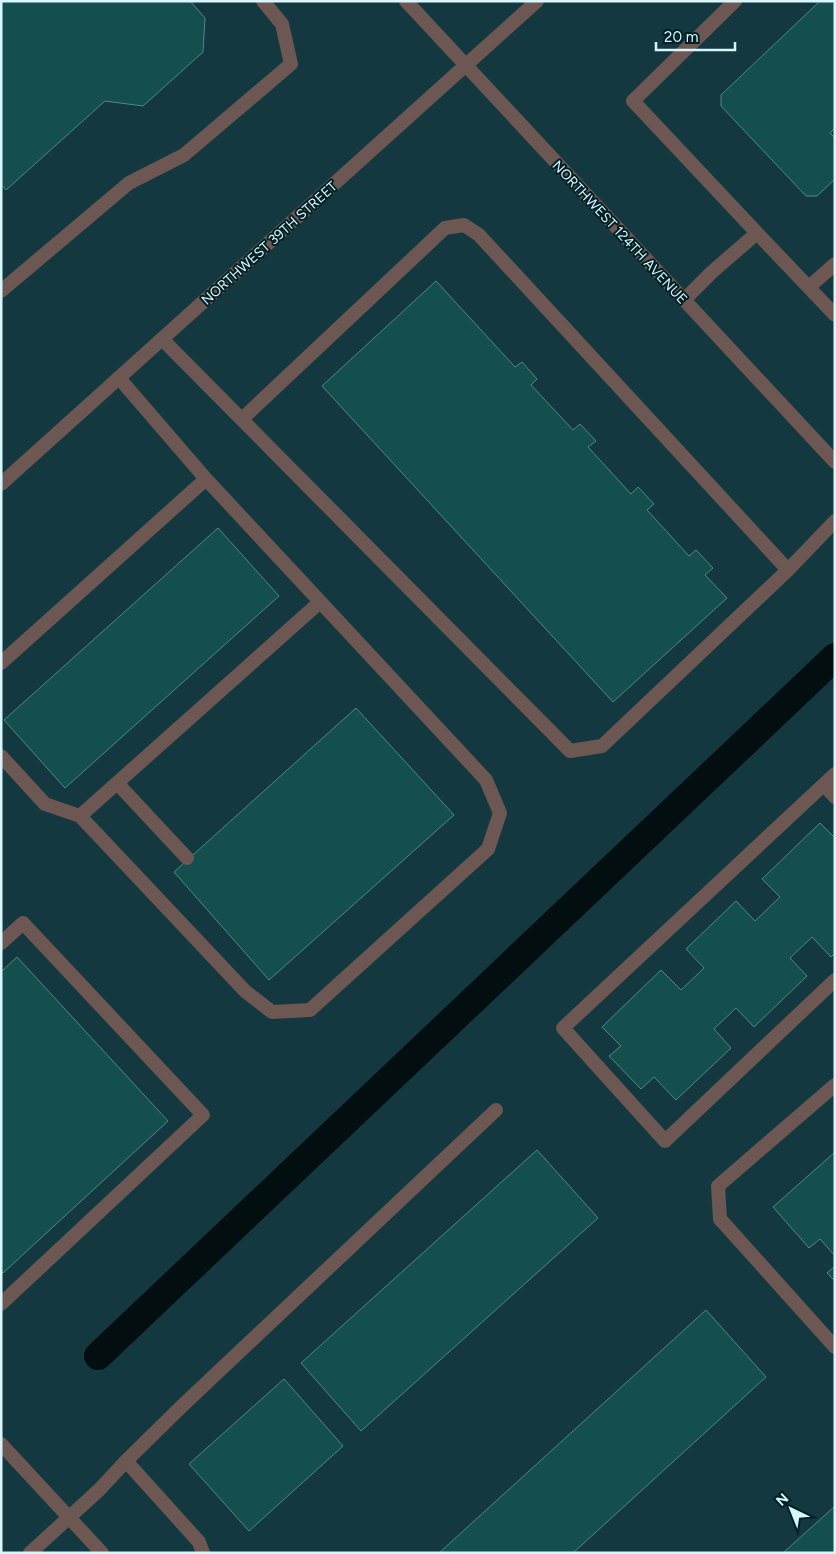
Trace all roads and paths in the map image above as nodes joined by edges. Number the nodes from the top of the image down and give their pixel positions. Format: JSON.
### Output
{"nodes":[{"id":1,"x":263,"y":1,"type":"edge"},
{"id":2,"x":406,"y":1,"type":"edge"},
{"id":3,"x":536,"y":1,"type":"edge"},
{"id":4,"x":735,"y":1,"type":"edge"},
{"id":5,"x":466,"y":65,"type":"junction"},
{"id":6,"x":757,"y":233,"type":"junction"},
{"id":7,"x":835,"y":264,"type":"edge"},
{"id":8,"x":809,"y":287,"type":"junction"},
{"id":9,"x":1,"y":291,"type":"edge"},
{"id":10,"x":684,"y":300,"type":"junction"},
{"id":11,"x":835,"y":315,"type":"edge"},
{"id":12,"x":162,"y":339,"type":"junction"},
{"id":13,"x":119,"y":378,"type":"junction"},
{"id":14,"x":242,"y":419,"type":"junction"},
{"id":15,"x":835,"y":462,"type":"edge"},
{"id":16,"x":206,"y":479,"type":"junction"},
{"id":17,"x":1,"y":484,"type":"edge"},
{"id":18,"x":835,"y":522,"type":"edge"},
{"id":19,"x":788,"y":570,"type":"junction"},
{"id":20,"x":320,"y":602,"type":"junction"},
{"id":21,"x":1,"y":663,"type":"edge"},
{"id":22,"x":1,"y":756,"type":"edge"},
{"id":23,"x":835,"y":774,"type":"edge"},
{"id":24,"x":117,"y":783,"type":"junction"},
{"id":25,"x":824,"y":785,"type":"junction"},
{"id":26,"x":835,"y":797,"type":"edge"},
{"id":27,"x":80,"y":816,"type":"junction"},
{"id":28,"x":187,"y":858,"type":"dead end"},
{"id":29,"x":1,"y":943,"type":"edge"},
{"id":30,"x":835,"y":980,"type":"edge"},
{"id":31,"x":835,"y":1085,"type":"edge"},
{"id":32,"x":496,"y":1110,"type":"dead end"},
{"id":33,"x":3,"y":1300,"type":"edge"},
{"id":34,"x":835,"y":1347,"type":"edge"},
{"id":35,"x":1,"y":1444,"type":"edge"},
{"id":36,"x":126,"y":1461,"type":"junction"},
{"id":37,"x":69,"y":1517,"type":"junction"},
{"id":38,"x":30,"y":1553,"type":"edge"},
{"id":39,"x":102,"y":1553,"type":"edge"},
{"id":40,"x":203,"y":1553,"type":"edge"}],
"edges":[{"from":1,"to":9,"type":"street"},
{"from":2,"to":5,"type":"street","name":"NORTHWEST 124TH AVENUE"},
{"from":3,"to":5,"type":"street","name":"NORTHWEST 39TH STREET"},
{"from":4,"to":6,"type":"street"},
{"from":5,"to":10,"type":"street","name":"NORTHWEST 124TH AVENUE"},
{"from":5,"to":12,"type":"street","name":"NORTHWEST 39TH STREET"},
{"from":6,"to":8,"type":"street"},
{"from":6,"to":10,"type":"street"},
{"from":7,"to":8,"type":"street"},
{"from":8,"to":11,"type":"street"},
{"from":10,"to":15,"type":"street","name":"NORTHWEST 124TH AVENUE"},
{"from":12,"to":13,"type":"street","name":"NORTHWEST 39TH STREET"},
{"from":12,"to":14,"type":"street"},
{"from":13,"to":16,"type":"street"},
{"from":13,"to":17,"type":"street","name":"NORTHWEST 39TH STREET"},
{"from":14,"to":19,"type":"street"},
{"from":14,"to":19,"type":"street"},
{"from":16,"to":20,"type":"street"},
{"from":16,"to":21,"type":"street"},
{"from":18,"to":19,"type":"street"},
{"from":20,"to":24,"type":"street"},
{"from":20,"to":27,"type":"street"},
{"from":22,"to":27,"type":"street"},
{"from":23,"to":25,"type":"street"},
{"from":24,"to":27,"type":"street"},
{"from":24,"to":28,"type":"street"},
{"from":25,"to":26,"type":"street"},
{"from":25,"to":30,"type":"street"},
{"from":29,"to":33,"type":"street"},
{"from":31,"to":34,"type":"street"},
{"from":32,"to":36,"type":"street"},
{"from":35,"to":37,"type":"street"},
{"from":36,"to":37,"type":"street"},
{"from":36,"to":40,"type":"street"},
{"from":37,"to":38,"type":"street"},
{"from":37,"to":39,"type":"street"}]}
